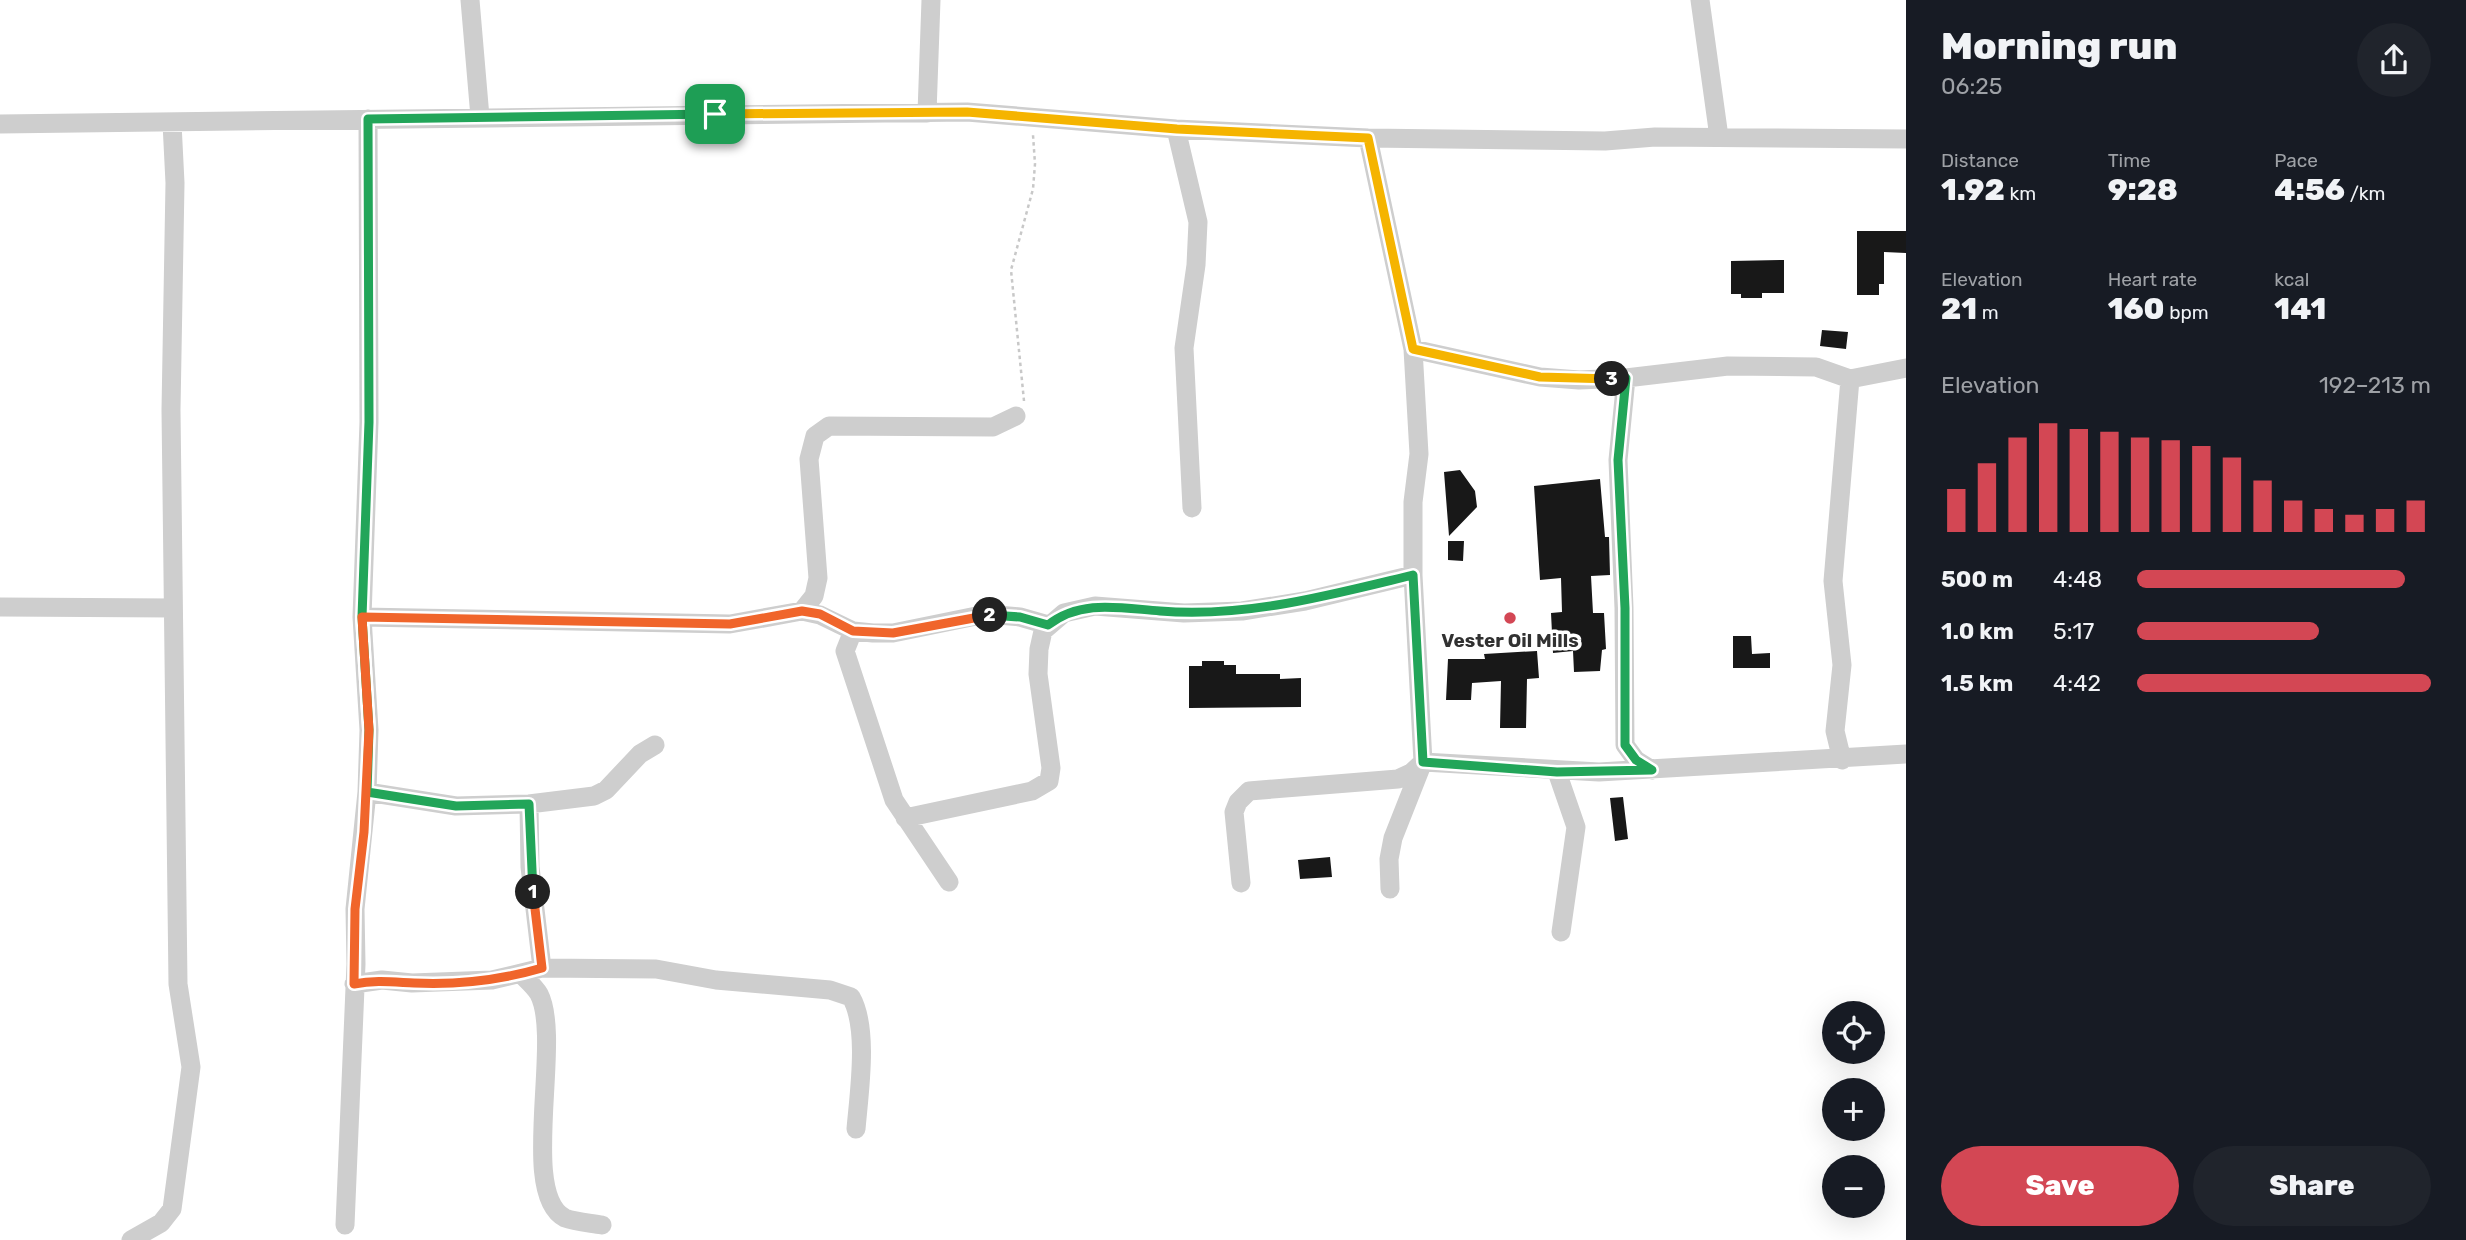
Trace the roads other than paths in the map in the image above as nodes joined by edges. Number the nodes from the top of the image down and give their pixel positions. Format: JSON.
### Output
{"nodes":[{"id":1,"x":931,"y":0,"type":"edge"},
{"id":2,"x":1700,"y":0,"type":"edge"},
{"id":3,"x":471,"y":1,"type":"edge"},
{"id":4,"x":927,"y":113,"type":"junction"},
{"id":5,"x":480,"y":117,"type":"junction"},
{"id":6,"x":368,"y":119,"type":"junction"},
{"id":7,"x":172,"y":123,"type":"junction"},
{"id":8,"x":0,"y":124,"type":"edge"},
{"id":9,"x":1177,"y":129,"type":"junction"},
{"id":10,"x":1368,"y":138,"type":"junction"},
{"id":11,"x":1719,"y":138,"type":"junction"},
{"id":12,"x":1906,"y":139,"type":"edge"},
{"id":13,"x":1413,"y":349,"type":"junction"},
{"id":14,"x":1906,"y":368,"type":"edge"},
{"id":15,"x":1626,"y":378,"type":"junction"},
{"id":16,"x":1850,"y":379,"type":"junction"},
{"id":17,"x":1016,"y":416,"type":"road end"},
{"id":18,"x":1192,"y":508,"type":"dead end"},
{"id":19,"x":1413,"y":575,"type":"junction"},
{"id":20,"x":0,"y":607,"type":"edge"},
{"id":21,"x":173,"y":608,"type":"junction"},
{"id":22,"x":802,"y":611,"type":"junction"},
{"id":23,"x":362,"y":617,"type":"junction"},
{"id":24,"x":1048,"y":625,"type":"junction"},
{"id":25,"x":853,"y":631,"type":"junction"},
{"id":26,"x":655,"y":745,"type":"dead end"},
{"id":27,"x":1906,"y":754,"type":"edge"},
{"id":28,"x":1842,"y":760,"type":"junction"},
{"id":29,"x":1423,"y":762,"type":"junction"},
{"id":30,"x":1652,"y":770,"type":"junction"},
{"id":31,"x":1557,"y":772,"type":"junction"},
{"id":32,"x":367,"y":792,"type":"junction"},
{"id":33,"x":529,"y":804,"type":"junction"},
{"id":34,"x":905,"y":818,"type":"junction"},
{"id":35,"x":949,"y":882,"type":"dead end"},
{"id":36,"x":1241,"y":883,"type":"dead end"},
{"id":37,"x":1390,"y":889,"type":"dead end"},
{"id":38,"x":1561,"y":932,"type":"dead end"},
{"id":39,"x":542,"y":968,"type":"junction"},
{"id":40,"x":521,"y":974,"type":"junction"},
{"id":41,"x":354,"y":984,"type":"junction"},
{"id":42,"x":856,"y":1129,"type":"dead end"},
{"id":43,"x":345,"y":1225,"type":"dead end"},
{"id":44,"x":602,"y":1225,"type":"dead end"},
{"id":45,"x":131,"y":1240,"type":"edge"}],
"edges":[{"from":1,"to":4,"type":"street"},
{"from":2,"to":11,"type":"street"},
{"from":3,"to":5,"type":"street"},
{"from":4,"to":5,"type":"street"},
{"from":4,"to":9,"type":"street"},
{"from":5,"to":6,"type":"street"},
{"from":6,"to":7,"type":"street"},
{"from":6,"to":23,"type":"street"},
{"from":7,"to":8,"type":"street"},
{"from":7,"to":21,"type":"street"},
{"from":9,"to":10,"type":"street"},
{"from":9,"to":18,"type":"street"},
{"from":10,"to":11,"type":"street"},
{"from":10,"to":13,"type":"street"},
{"from":11,"to":12,"type":"street"},
{"from":13,"to":15,"type":"street"},
{"from":13,"to":19,"type":"street"},
{"from":14,"to":16,"type":"street"},
{"from":15,"to":16,"type":"street"},
{"from":15,"to":30,"type":"street"},
{"from":16,"to":28,"type":"street"},
{"from":17,"to":22,"type":"street"},
{"from":19,"to":24,"type":"street"},
{"from":19,"to":29,"type":"street"},
{"from":20,"to":21,"type":"street"},
{"from":21,"to":45,"type":"street"},
{"from":22,"to":23,"type":"street"},
{"from":22,"to":25,"type":"street"},
{"from":23,"to":32,"type":"street"},
{"from":24,"to":25,"type":"street"},
{"from":24,"to":34,"type":"street"},
{"from":25,"to":34,"type":"street"},
{"from":26,"to":33,"type":"street"},
{"from":27,"to":28,"type":"street"},
{"from":28,"to":30,"type":"street"},
{"from":29,"to":31,"type":"street"},
{"from":29,"to":36,"type":"street"},
{"from":29,"to":37,"type":"street"},
{"from":30,"to":31,"type":"street"},
{"from":31,"to":38,"type":"street"},
{"from":32,"to":33,"type":"street"},
{"from":32,"to":41,"type":"street"},
{"from":33,"to":39,"type":"street"},
{"from":34,"to":35,"type":"street"},
{"from":39,"to":40,"type":"street"},
{"from":39,"to":42,"type":"street"},
{"from":40,"to":41,"type":"street"},
{"from":40,"to":44,"type":"street"},
{"from":41,"to":43,"type":"street"}]}
